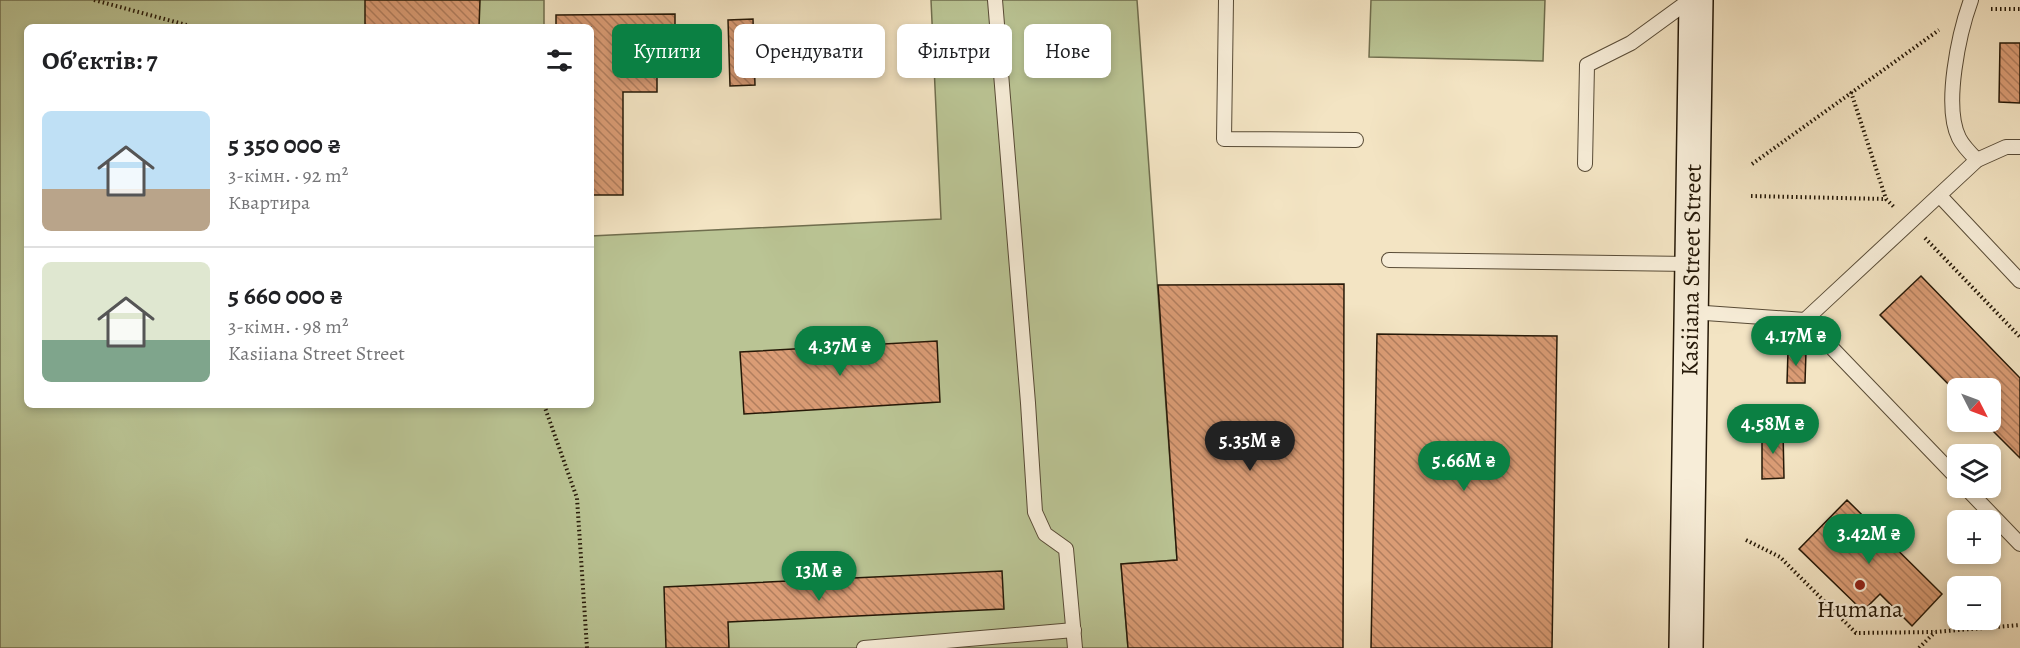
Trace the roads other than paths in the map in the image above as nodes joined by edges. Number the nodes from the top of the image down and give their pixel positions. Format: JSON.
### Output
{"nodes":[{"id":1,"x":995,"y":0,"type":"edge"},
{"id":2,"x":1226,"y":0,"type":"edge"},
{"id":3,"x":1690,"y":0,"type":"edge"},
{"id":4,"x":1696,"y":0,"type":"edge"},
{"id":5,"x":1969,"y":5,"type":"edge"},
{"id":6,"x":1356,"y":140,"type":"dead end"},
{"id":7,"x":2020,"y":147,"type":"edge"},
{"id":8,"x":1977,"y":160,"type":"junction"},
{"id":9,"x":1586,"y":164,"type":"dead end"},
{"id":10,"x":1940,"y":196,"type":"junction"},
{"id":11,"x":1389,"y":260,"type":"dead end"},
{"id":12,"x":1690,"y":264,"type":"junction"},
{"id":13,"x":2020,"y":281,"type":"edge"},
{"id":14,"x":1690,"y":312,"type":"junction"},
{"id":15,"x":1805,"y":320,"type":"junction"},
{"id":16,"x":1947,"y":468,"type":"edge"},
{"id":17,"x":1976,"y":498,"type":"edge"},
{"id":18,"x":2020,"y":544,"type":"edge"},
{"id":19,"x":1074,"y":630,"type":"junction"},
{"id":20,"x":864,"y":648,"type":"edge"},
{"id":21,"x":1075,"y":648,"type":"edge"},
{"id":22,"x":1686,"y":648,"type":"edge"}],
"edges":[{"from":1,"to":19,"type":"lane"},
{"from":2,"to":6,"type":"lane"},
{"from":3,"to":9,"type":"lane"},
{"from":4,"to":12,"type":"street","name":"Kasiiana Street Street"},
{"from":5,"to":8,"type":"lane"},
{"from":7,"to":8,"type":"lane"},
{"from":8,"to":10,"type":"lane"},
{"from":10,"to":13,"type":"lane"},
{"from":10,"to":15,"type":"lane"},
{"from":11,"to":12,"type":"lane"},
{"from":12,"to":14,"type":"street","name":"Kasiiana Street Street"},
{"from":14,"to":15,"type":"lane"},
{"from":14,"to":22,"type":"street","name":"Kasiiana Street Street"},
{"from":15,"to":16,"type":"lane"},
{"from":17,"to":18,"type":"lane"},
{"from":19,"to":20,"type":"lane"},
{"from":19,"to":21,"type":"lane"}]}
